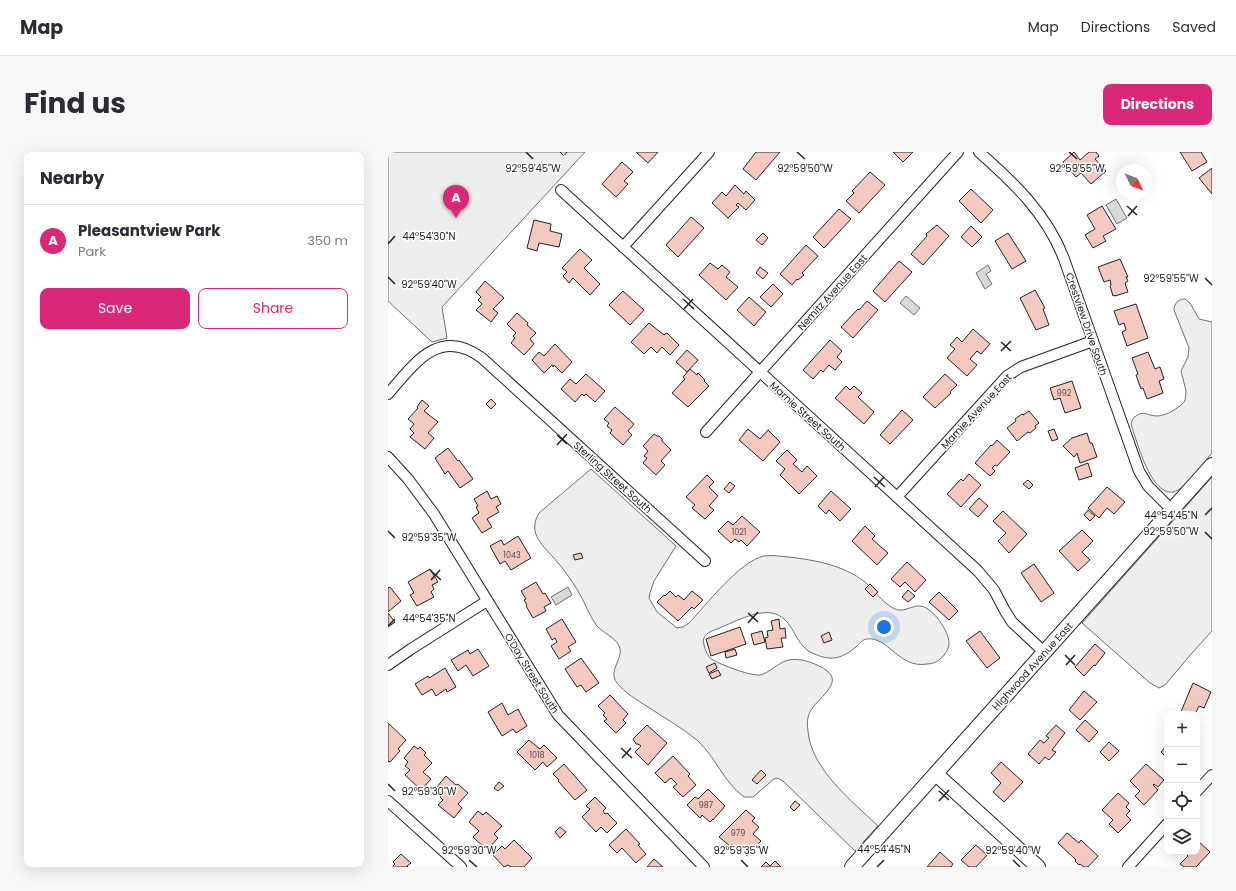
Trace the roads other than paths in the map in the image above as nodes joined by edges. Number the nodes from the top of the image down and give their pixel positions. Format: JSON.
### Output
{"nodes":[{"id":1,"x":709,"y":152,"type":"edge"},
{"id":2,"x":958,"y":152,"type":"edge"},
{"id":3,"x":979,"y":152,"type":"edge"},
{"id":4,"x":561,"y":190,"type":"dead end"},
{"id":5,"x":623,"y":247,"type":"junction"},
{"id":6,"x":1093,"y":341,"type":"junction"},
{"id":7,"x":760,"y":372,"type":"junction"},
{"id":8,"x":388,"y":394,"type":"edge"},
{"id":9,"x":706,"y":432,"type":"dead end"},
{"id":10,"x":388,"y":458,"type":"edge"},
{"id":11,"x":1212,"y":465,"type":"edge"},
{"id":12,"x":898,"y":497,"type":"junction"},
{"id":13,"x":1172,"y":510,"type":"junction"},
{"id":14,"x":705,"y":561,"type":"dead end"},
{"id":15,"x":487,"y":601,"type":"junction"},
{"id":16,"x":1044,"y":652,"type":"junction"},
{"id":17,"x":388,"y":665,"type":"edge"},
{"id":18,"x":936,"y":774,"type":"junction"},
{"id":19,"x":1212,"y":775,"type":"edge"},
{"id":20,"x":1200,"y":789,"type":"edge"},
{"id":21,"x":388,"y":801,"type":"edge"},
{"id":22,"x":1164,"y":827,"type":"edge"},
{"id":23,"x":461,"y":867,"type":"edge"},
{"id":24,"x":704,"y":867,"type":"edge"},
{"id":25,"x":852,"y":867,"type":"edge"},
{"id":26,"x":1038,"y":867,"type":"edge"},
{"id":27,"x":1128,"y":867,"type":"edge"}],
"edges":[{"from":1,"to":5,"type":"street"},
{"from":2,"to":7,"type":"street","name":"Nemitz Avenue East"},
{"from":3,"to":6,"type":"street","name":"Crestview Drive South"},
{"from":4,"to":5,"type":"street","name":"Marnie Street South"},
{"from":5,"to":7,"type":"street","name":"Marnie Street South"},
{"from":6,"to":12,"type":"street","name":"Mamie Avenue East"},
{"from":6,"to":13,"type":"street","name":"Crestview Drive South"},
{"from":7,"to":9,"type":"street","name":"Nemitz Avenue East"},
{"from":7,"to":12,"type":"street","name":"Marnie Street South"},
{"from":8,"to":14,"type":"street","name":"Sterling Street South"},
{"from":10,"to":15,"type":"street","name":"O'Day Street South"},
{"from":11,"to":13,"type":"street","name":"Highwood Avenue East"},
{"from":12,"to":16,"type":"street","name":"Marnie Street South"},
{"from":13,"to":16,"type":"street","name":"Highwood Avenue East"},
{"from":15,"to":17,"type":"street"},
{"from":15,"to":24,"type":"street","name":"O'Day Street South"},
{"from":16,"to":18,"type":"street","name":"Highwood Avenue East"},
{"from":18,"to":25,"type":"street","name":"Highwood Avenue East"},
{"from":18,"to":26,"type":"street"},
{"from":19,"to":20,"type":"street"},
{"from":21,"to":23,"type":"street"},
{"from":22,"to":27,"type":"street"}]}
